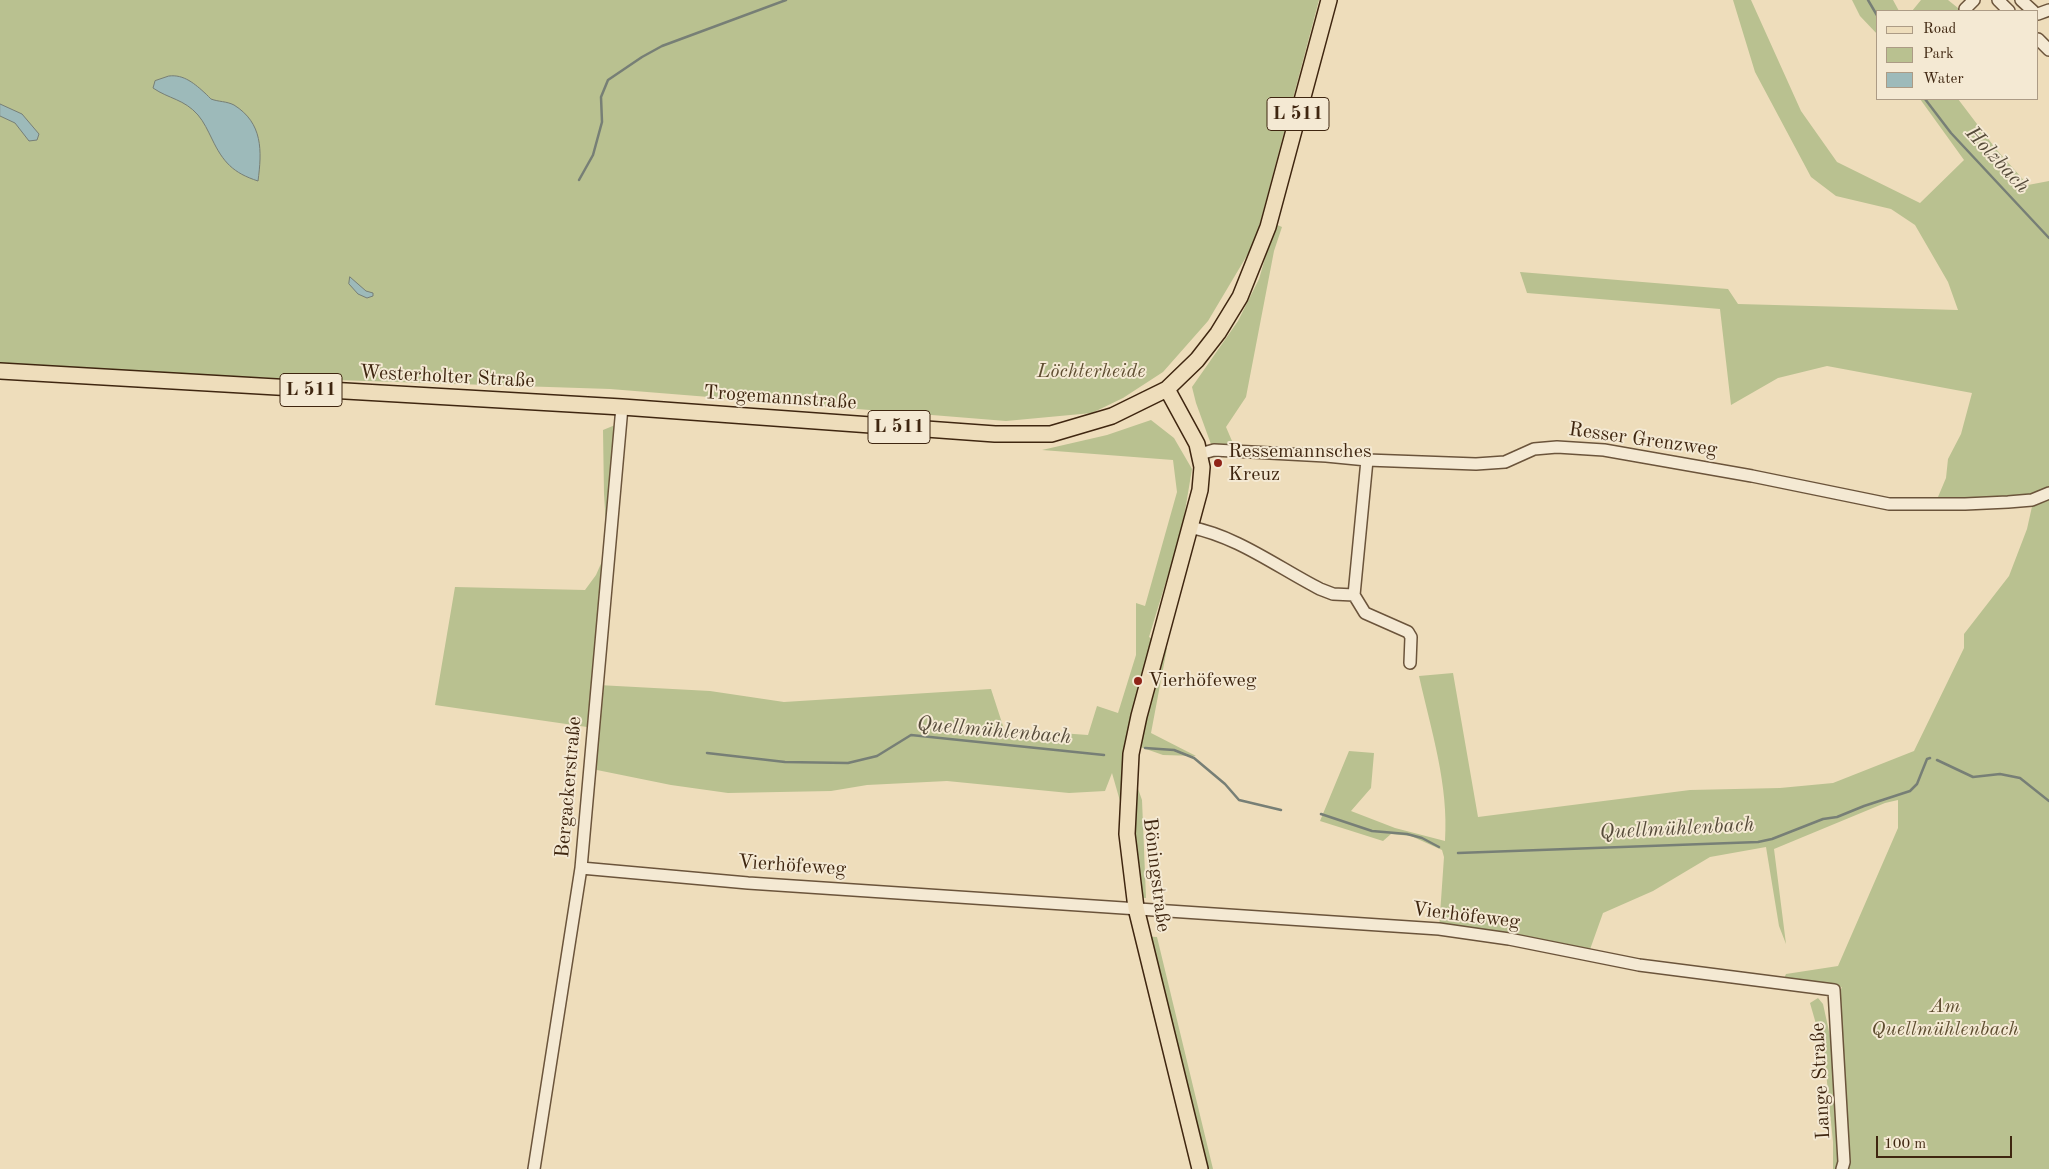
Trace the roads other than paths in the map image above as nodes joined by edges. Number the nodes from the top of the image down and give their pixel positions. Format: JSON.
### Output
{"nodes":[{"id":1,"x":1329,"y":0,"type":"edge"},
{"id":2,"x":1974,"y":0,"type":"edge"},
{"id":3,"x":1998,"y":0,"type":"edge"},
{"id":4,"x":2021,"y":0,"type":"edge"},
{"id":5,"x":1965,"y":9,"type":"dead end"},
{"id":6,"x":2008,"y":10,"type":"edge"},
{"id":7,"x":2032,"y":10,"type":"edge"},
{"id":8,"x":2039,"y":40,"type":"edge"},
{"id":9,"x":2049,"y":50,"type":"edge"},
{"id":10,"x":0,"y":371,"type":"edge"},
{"id":11,"x":1167,"y":389,"type":"junction"},
{"id":12,"x":622,"y":407,"type":"junction"},
{"id":13,"x":1200,"y":454,"type":"junction"},
{"id":14,"x":1367,"y":460,"type":"junction"},
{"id":15,"x":2049,"y":493,"type":"edge"},
{"id":16,"x":1188,"y":527,"type":"junction"},
{"id":17,"x":1354,"y":595,"type":"junction"},
{"id":18,"x":1410,"y":663,"type":"dead end"},
{"id":19,"x":581,"y":868,"type":"junction"},
{"id":20,"x":1136,"y":908,"type":"junction"},
{"id":21,"x":1834,"y":990,"type":"joint"},
{"id":22,"x":534,"y":1169,"type":"edge"},
{"id":23,"x":1200,"y":1169,"type":"edge"},
{"id":24,"x":1842,"y":1169,"type":"edge"}],
"edges":[{"from":1,"to":11,"type":"main road","number":"L 511"},
{"from":2,"to":5,"type":"street"},
{"from":3,"to":6,"type":"street"},
{"from":4,"to":7,"type":"street"},
{"from":8,"to":9,"type":"street"},
{"from":10,"to":12,"type":"main road","name":"Westerholter Straße","number":"L 511"},
{"from":11,"to":12,"type":"main road","name":"Trogemannstraße","number":"L 511"},
{"from":11,"to":13,"type":"main road","name":"Böningstraße"},
{"from":12,"to":19,"type":"street","name":"Bergackerstraße"},
{"from":13,"to":14,"type":"street","name":"Resser Grenzweg"},
{"from":13,"to":16,"type":"main road","name":"Böningstraße"},
{"from":14,"to":15,"type":"street","name":"Resser Grenzweg"},
{"from":14,"to":17,"type":"street"},
{"from":16,"to":17,"type":"street"},
{"from":16,"to":20,"type":"main road","name":"Böningstraße"},
{"from":17,"to":18,"type":"street"},
{"from":19,"to":20,"type":"street","name":"Vierhöfeweg"},
{"from":19,"to":22,"type":"street","name":"Bergackerstraße"},
{"from":20,"to":21,"type":"street","name":"Vierhöfeweg"},
{"from":20,"to":23,"type":"main road","name":"Böningstraße"},
{"from":21,"to":24,"type":"street","name":"Lange Straße"}]}
